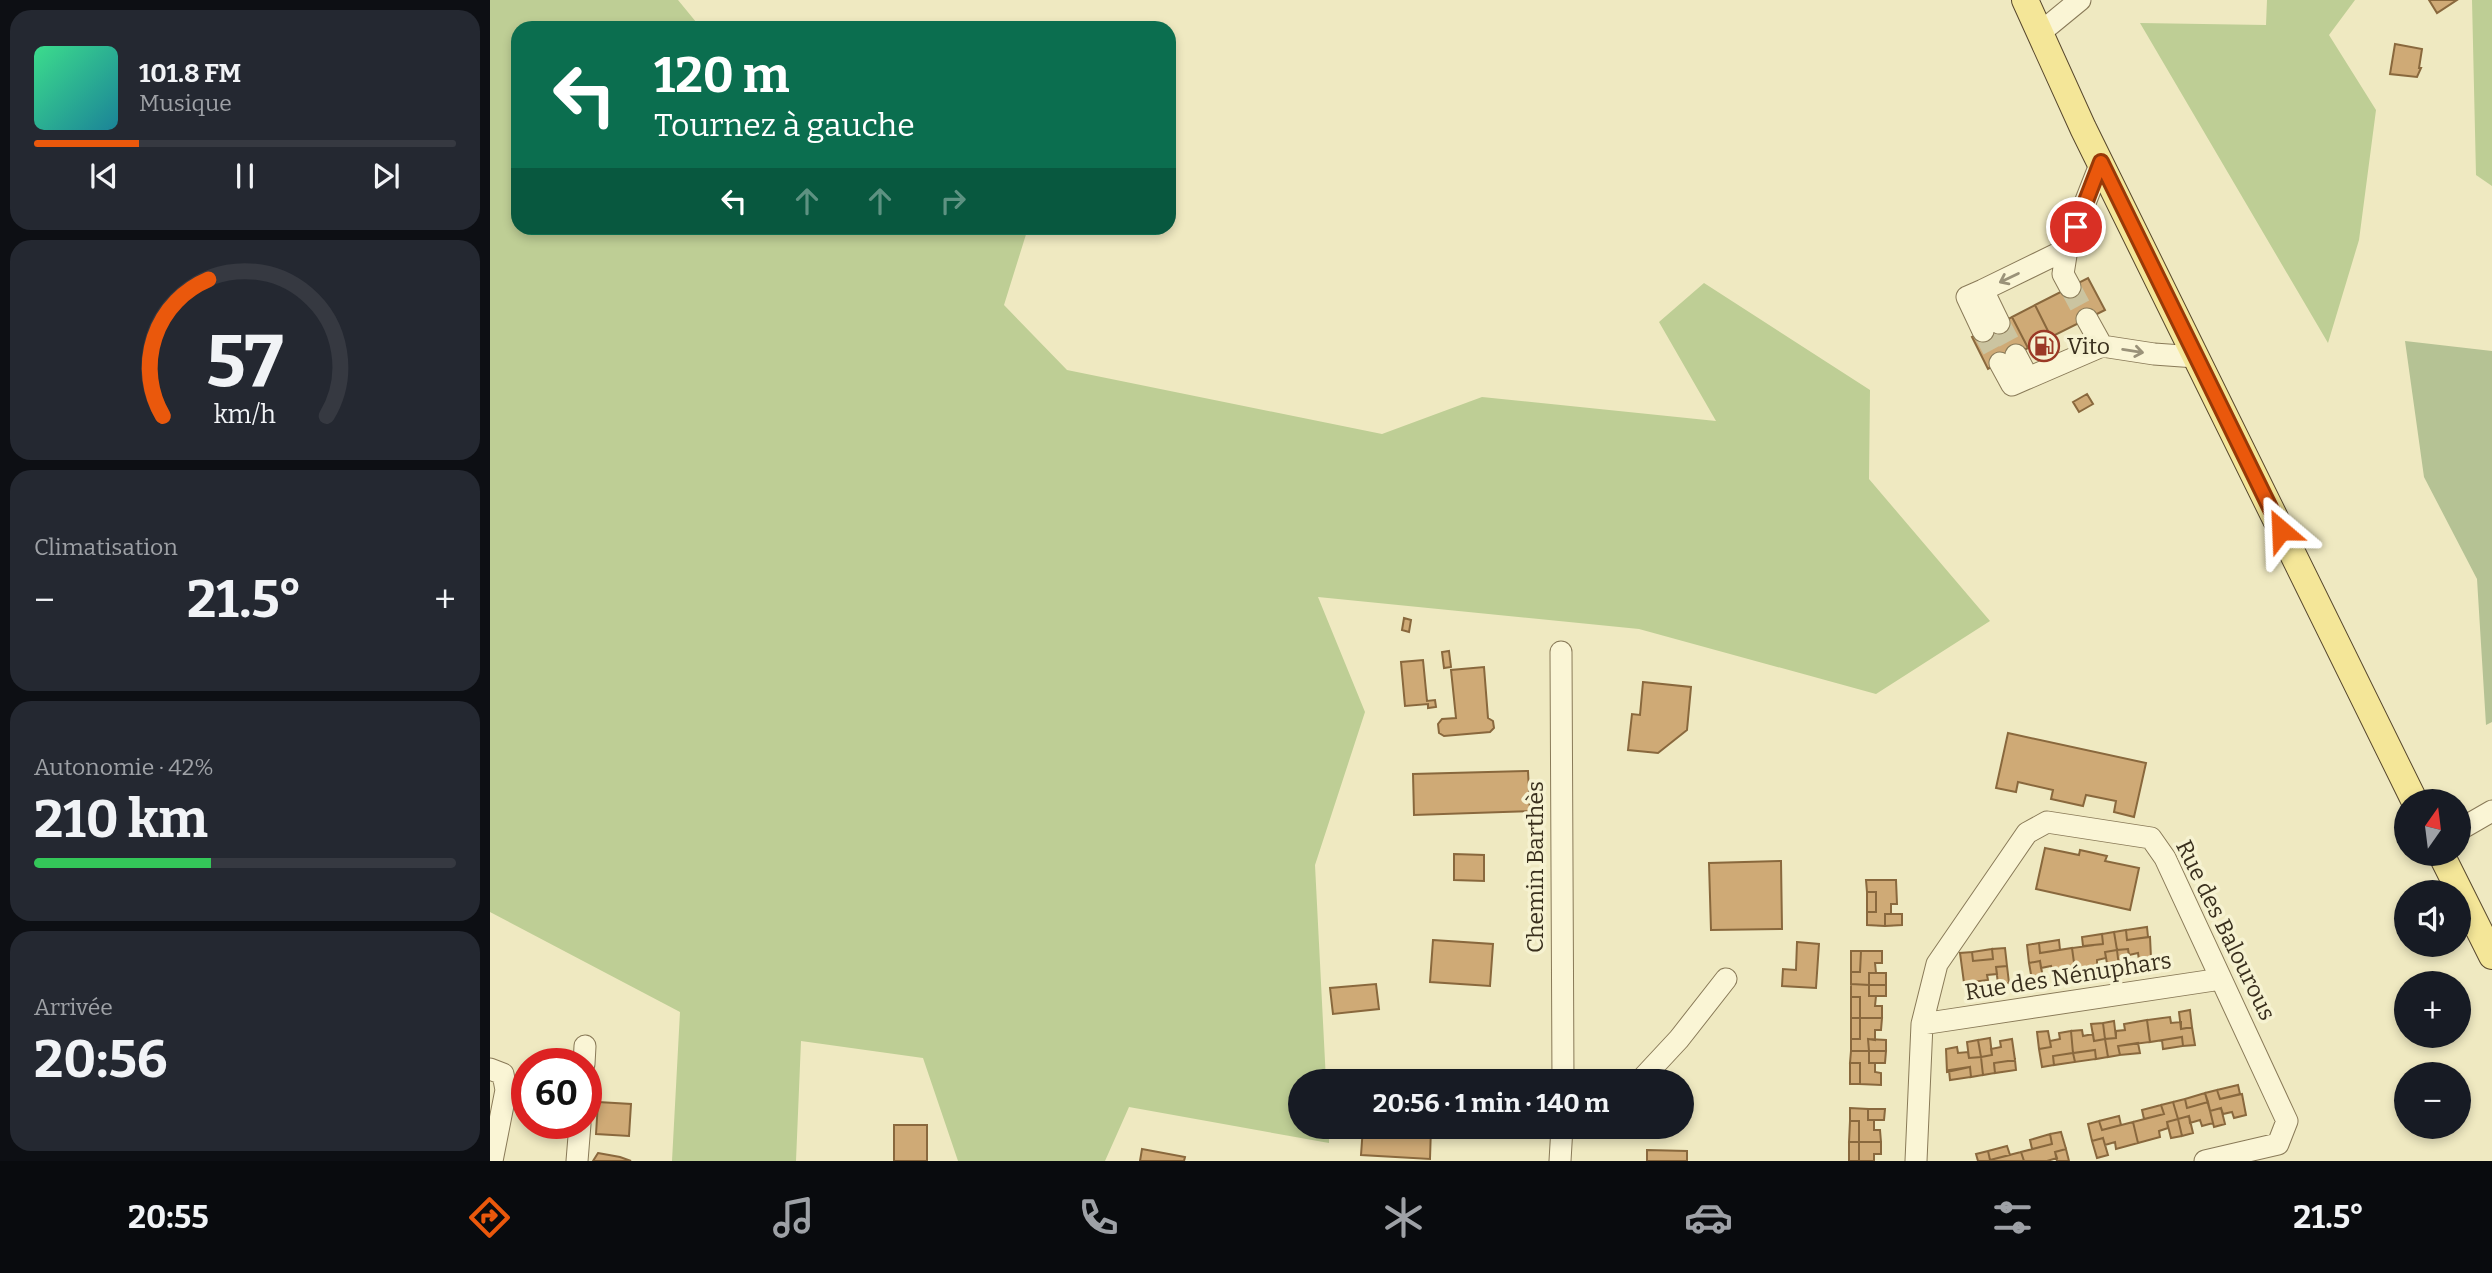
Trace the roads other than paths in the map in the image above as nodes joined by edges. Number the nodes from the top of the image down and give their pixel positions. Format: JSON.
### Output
{"nodes":[{"id":1,"x":2025,"y":0,"type":"edge"},
{"id":2,"x":2080,"y":0,"type":"edge"},
{"id":3,"x":2040,"y":32,"type":"junction"},
{"id":4,"x":2101,"y":162,"type":"junction"},
{"id":5,"x":2067,"y":249,"type":"junction"},
{"id":6,"x":2070,"y":287,"type":"tunnel mouth"},
{"id":7,"x":2087,"y":319,"type":"tunnel mouth"},
{"id":8,"x":1991,"y":327,"type":"tunnel mouth"},
{"id":9,"x":2102,"y":346,"type":"junction"},
{"id":10,"x":2196,"y":357,"type":"junction"},
{"id":11,"x":2008,"y":359,"type":"tunnel mouth"},
{"id":12,"x":1560,"y":652,"type":"dead end"},
{"id":13,"x":2409,"y":789,"type":"edge"},
{"id":14,"x":2492,"y":811,"type":"edge"},
{"id":15,"x":2471,"y":823,"type":"edge"},
{"id":16,"x":2447,"y":866,"type":"edge"},
{"id":17,"x":2492,"y":956,"type":"edge"},
{"id":18,"x":1726,"y":979,"type":"dead end"},
{"id":19,"x":2221,"y":979,"type":"junction"},
{"id":20,"x":1922,"y":1024,"type":"junction"},
{"id":21,"x":490,"y":1069,"type":"edge"},
{"id":22,"x":1563,"y":1069,"type":"edge"},
{"id":23,"x":1651,"y":1069,"type":"edge"},
{"id":24,"x":579,"y":1139,"type":"edge"},
{"id":25,"x":1561,"y":1139,"type":"edge"},
{"id":26,"x":492,"y":1161,"type":"edge"},
{"id":27,"x":577,"y":1161,"type":"edge"},
{"id":28,"x":1560,"y":1161,"type":"edge"},
{"id":29,"x":1916,"y":1161,"type":"edge"},
{"id":30,"x":2205,"y":1161,"type":"edge"}],
"edges":[{"from":1,"to":3,"type":"main road"},
{"from":2,"to":3,"type":"street"},
{"from":3,"to":4,"type":"main road"},
{"from":4,"to":5,"type":"street"},
{"from":4,"to":10,"type":"main road"},
{"from":5,"to":6,"type":"street"},
{"from":5,"to":8,"type":"street","one_way":true},
{"from":7,"to":9,"type":"street"},
{"from":9,"to":10,"type":"street","one_way":true},
{"from":9,"to":11,"type":"street"},
{"from":10,"to":13,"type":"main road"},
{"from":12,"to":22,"type":"street","name":"Chemin Barthès"},
{"from":14,"to":15,"type":"street"},
{"from":16,"to":17,"type":"main road"},
{"from":18,"to":23,"type":"street"},
{"from":19,"to":20,"type":"street","name":"Rue des Nénuphars"},
{"from":19,"to":20,"type":"street","name":"Rue des Balourous"},
{"from":19,"to":30,"type":"street","name":"Rue des Balourous"},
{"from":20,"to":29,"type":"street","name":"Rue des Balourous"},
{"from":21,"to":26,"type":"street"},
{"from":24,"to":27,"type":"street"},
{"from":25,"to":28,"type":"street"}]}
